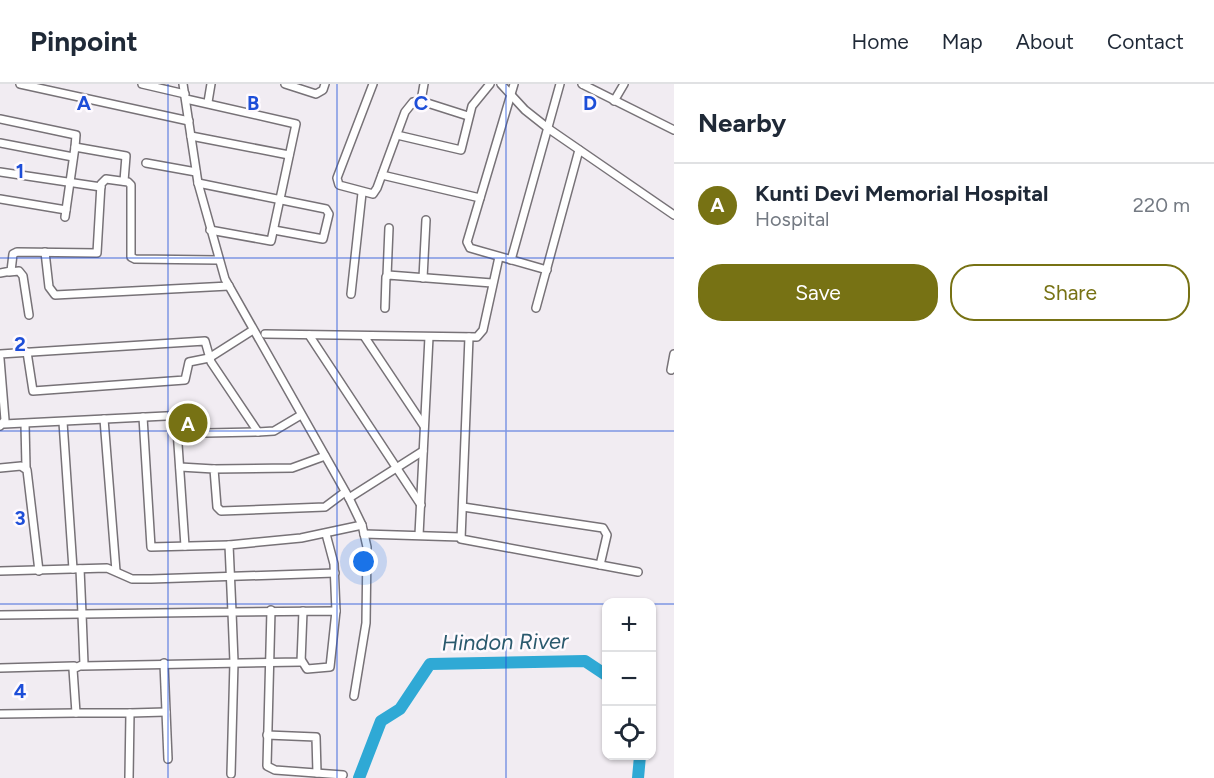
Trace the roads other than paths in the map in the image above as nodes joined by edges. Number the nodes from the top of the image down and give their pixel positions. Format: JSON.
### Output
{"nodes":[{"id":1,"x":20,"y":84,"type":"edge"},
{"id":2,"x":141,"y":84,"type":"edge"},
{"id":3,"x":183,"y":84,"type":"edge"},
{"id":4,"x":211,"y":84,"type":"edge"},
{"id":5,"x":285,"y":84,"type":"edge"},
{"id":6,"x":325,"y":84,"type":"edge"},
{"id":7,"x":373,"y":84,"type":"edge"},
{"id":8,"x":424,"y":84,"type":"edge"},
{"id":9,"x":490,"y":84,"type":"edge"},
{"id":10,"x":501,"y":84,"type":"edge"},
{"id":11,"x":514,"y":84,"type":"edge"},
{"id":12,"x":560,"y":84,"type":"edge"},
{"id":13,"x":582,"y":84,"type":"edge"},
{"id":14,"x":624,"y":84,"type":"edge"},
{"id":15,"x":510,"y":95,"type":"junction"},
{"id":16,"x":185,"y":96,"type":"junction"},
{"id":17,"x":421,"y":101,"type":"junction"},
{"id":18,"x":614,"y":101,"type":"junction"},
{"id":19,"x":208,"y":102,"type":"junction"},
{"id":20,"x":468,"y":116,"type":"junction"},
{"id":21,"x":0,"y":119,"type":"edge"},
{"id":22,"x":189,"y":121,"type":"junction"},
{"id":23,"x":549,"y":129,"type":"junction"},
{"id":24,"x":674,"y":130,"type":"edge"},
{"id":25,"x":397,"y":135,"type":"junction"},
{"id":26,"x":191,"y":136,"type":"junction"},
{"id":27,"x":0,"y":143,"type":"edge"},
{"id":28,"x":75,"y":147,"type":"junction"},
{"id":29,"x":579,"y":150,"type":"junction"},
{"id":30,"x":289,"y":155,"type":"junction"},
{"id":31,"x":73,"y":157,"type":"junction"},
{"id":32,"x":146,"y":163,"type":"dead end"},
{"id":33,"x":0,"y":172,"type":"edge"},
{"id":34,"x":196,"y":172,"type":"junction"},
{"id":35,"x":382,"y":175,"type":"junction"},
{"id":36,"x":124,"y":181,"type":"junction"},
{"id":37,"x":70,"y":183,"type":"junction"},
{"id":38,"x":198,"y":183,"type":"junction"},
{"id":39,"x":101,"y":187,"type":"junction"},
{"id":40,"x":362,"y":193,"type":"junction"},
{"id":41,"x":279,"y":198,"type":"junction"},
{"id":42,"x":480,"y":198,"type":"junction"},
{"id":43,"x":0,"y":199,"type":"edge"},
{"id":44,"x":673,"y":212,"type":"edge"},
{"id":45,"x":426,"y":220,"type":"dead end"},
{"id":46,"x":389,"y":228,"type":"dead end"},
{"id":47,"x":210,"y":230,"type":"junction"},
{"id":48,"x":274,"y":230,"type":"junction"},
{"id":49,"x":45,"y":252,"type":"junction"},
{"id":50,"x":499,"y":257,"type":"junction"},
{"id":51,"x":218,"y":260,"type":"junction"},
{"id":52,"x":511,"y":260,"type":"junction"},
{"id":53,"x":547,"y":270,"type":"junction"},
{"id":54,"x":9,"y":272,"type":"junction"},
{"id":55,"x":0,"y":273,"type":"edge"},
{"id":56,"x":387,"y":276,"type":"junction"},
{"id":57,"x":423,"y":279,"type":"junction"},
{"id":58,"x":492,"y":283,"type":"junction"},
{"id":59,"x":229,"y":286,"type":"junction"},
{"id":60,"x":351,"y":294,"type":"dead end"},
{"id":61,"x":385,"y":308,"type":"dead end"},
{"id":62,"x":536,"y":308,"type":"dead end"},
{"id":63,"x":29,"y":315,"type":"dead end"},
{"id":64,"x":253,"y":330,"type":"junction"},
{"id":65,"x":265,"y":334,"type":"dead end"},
{"id":66,"x":309,"y":335,"type":"junction"},
{"id":67,"x":364,"y":336,"type":"junction"},
{"id":68,"x":429,"y":337,"type":"junction"},
{"id":69,"x":469,"y":337,"type":"junction"},
{"id":70,"x":27,"y":352,"type":"junction"},
{"id":71,"x":0,"y":354,"type":"edge"},
{"id":72,"x":674,"y":354,"type":"edge"},
{"id":73,"x":209,"y":358,"type":"junction"},
{"id":74,"x":0,"y":359,"type":"edge"},
{"id":75,"x":671,"y":370,"type":"dead end"},
{"id":76,"x":301,"y":414,"type":"junction"},
{"id":77,"x":176,"y":415,"type":"junction"},
{"id":78,"x":186,"y":415,"type":"dead end"},
{"id":79,"x":143,"y":417,"type":"junction"},
{"id":80,"x":104,"y":419,"type":"junction"},
{"id":81,"x":63,"y":422,"type":"junction"},
{"id":82,"x":25,"y":424,"type":"junction"},
{"id":83,"x":2,"y":425,"type":"edge"},
{"id":84,"x":425,"y":426,"type":"junction"},
{"id":85,"x":258,"y":432,"type":"junction"},
{"id":86,"x":206,"y":433,"type":"dead end"},
{"id":87,"x":423,"y":451,"type":"junction"},
{"id":88,"x":325,"y":456,"type":"junction"},
{"id":89,"x":26,"y":467,"type":"junction"},
{"id":90,"x":180,"y":467,"type":"junction"},
{"id":91,"x":0,"y":468,"type":"edge"},
{"id":92,"x":397,"y":468,"type":"junction"},
{"id":93,"x":214,"y":469,"type":"junction"},
{"id":94,"x":347,"y":495,"type":"junction"},
{"id":95,"x":421,"y":506,"type":"junction"},
{"id":96,"x":463,"y":507,"type":"junction"},
{"id":97,"x":362,"y":525,"type":"junction"},
{"id":98,"x":326,"y":534,"type":"junction"},
{"id":99,"x":364,"y":534,"type":"junction"},
{"id":100,"x":419,"y":535,"type":"junction"},
{"id":101,"x":461,"y":537,"type":"junction"},
{"id":102,"x":229,"y":545,"type":"junction"},
{"id":103,"x":185,"y":546,"type":"junction"},
{"id":104,"x":600,"y":565,"type":"junction"},
{"id":105,"x":77,"y":569,"type":"junction"},
{"id":106,"x":0,"y":571,"type":"edge"},
{"id":107,"x":39,"y":571,"type":"junction"},
{"id":108,"x":116,"y":571,"type":"junction"},
{"id":109,"x":638,"y":572,"type":"dead end"},
{"id":110,"x":335,"y":573,"type":"junction"},
{"id":111,"x":231,"y":577,"type":"junction"},
{"id":112,"x":271,"y":610,"type":"junction"},
{"id":113,"x":303,"y":610,"type":"junction"},
{"id":114,"x":336,"y":610,"type":"junction"},
{"id":115,"x":232,"y":612,"type":"junction"},
{"id":116,"x":82,"y":614,"type":"junction"},
{"id":117,"x":0,"y":615,"type":"edge"},
{"id":118,"x":302,"y":661,"type":"junction"},
{"id":119,"x":234,"y":662,"type":"junction"},
{"id":120,"x":164,"y":663,"type":"junction"},
{"id":121,"x":270,"y":663,"type":"junction"},
{"id":122,"x":78,"y":666,"type":"junction"},
{"id":123,"x":0,"y":668,"type":"edge"},
{"id":124,"x":354,"y":696,"type":"dead end"},
{"id":125,"x":166,"y":711,"type":"junction"},
{"id":126,"x":76,"y":713,"type":"junction"},
{"id":127,"x":130,"y":713,"type":"junction"},
{"id":128,"x":0,"y":714,"type":"edge"},
{"id":129,"x":267,"y":735,"type":"junction"},
{"id":130,"x":168,"y":759,"type":"dead end"},
{"id":131,"x":317,"y":773,"type":"junction"},
{"id":132,"x":231,"y":774,"type":"dead end"},
{"id":133,"x":343,"y":775,"type":"dead end"},
{"id":134,"x":129,"y":778,"type":"edge"}],
"edges":[{"from":1,"to":22,"type":"street"},
{"from":2,"to":16,"type":"street"},
{"from":3,"to":16,"type":"street"},
{"from":4,"to":19,"type":"street"},
{"from":5,"to":6,"type":"street"},
{"from":7,"to":40,"type":"street"},
{"from":8,"to":17,"type":"street"},
{"from":9,"to":20,"type":"street"},
{"from":10,"to":15,"type":"street"},
{"from":11,"to":15,"type":"street"},
{"from":12,"to":23,"type":"street"},
{"from":13,"to":18,"type":"street"},
{"from":14,"to":18,"type":"street"},
{"from":15,"to":23,"type":"street"},
{"from":15,"to":42,"type":"street"},
{"from":16,"to":19,"type":"street"},
{"from":16,"to":22,"type":"street"},
{"from":17,"to":20,"type":"street"},
{"from":17,"to":25,"type":"street"},
{"from":18,"to":24,"type":"street"},
{"from":19,"to":30,"type":"street"},
{"from":20,"to":25,"type":"street"},
{"from":21,"to":28,"type":"street"},
{"from":22,"to":26,"type":"street"},
{"from":23,"to":29,"type":"street"},
{"from":23,"to":52,"type":"street"},
{"from":25,"to":35,"type":"street"},
{"from":26,"to":30,"type":"street"},
{"from":26,"to":34,"type":"street"},
{"from":27,"to":31,"type":"street"},
{"from":28,"to":31,"type":"street"},
{"from":28,"to":36,"type":"street"},
{"from":29,"to":44,"type":"street"},
{"from":29,"to":53,"type":"street"},
{"from":30,"to":41,"type":"street"},
{"from":31,"to":37,"type":"street"},
{"from":32,"to":34,"type":"street"},
{"from":33,"to":37,"type":"street"},
{"from":34,"to":38,"type":"street"},
{"from":35,"to":40,"type":"street"},
{"from":35,"to":42,"type":"street"},
{"from":36,"to":39,"type":"street"},
{"from":36,"to":51,"type":"street"},
{"from":37,"to":39,"type":"street"},
{"from":37,"to":43,"type":"street"},
{"from":38,"to":41,"type":"street"},
{"from":38,"to":47,"type":"street"},
{"from":39,"to":49,"type":"street"},
{"from":40,"to":60,"type":"street"},
{"from":41,"to":48,"type":"street"},
{"from":41,"to":48,"type":"street"},
{"from":42,"to":50,"type":"street"},
{"from":45,"to":57,"type":"street"},
{"from":46,"to":56,"type":"street"},
{"from":47,"to":48,"type":"street"},
{"from":47,"to":51,"type":"street"},
{"from":49,"to":54,"type":"street"},
{"from":49,"to":59,"type":"street"},
{"from":50,"to":52,"type":"street"},
{"from":50,"to":58,"type":"street"},
{"from":51,"to":59,"type":"street"},
{"from":52,"to":53,"type":"street"},
{"from":53,"to":62,"type":"street"},
{"from":54,"to":55,"type":"street"},
{"from":54,"to":63,"type":"street"},
{"from":56,"to":57,"type":"street"},
{"from":56,"to":61,"type":"street"},
{"from":57,"to":58,"type":"street"},
{"from":58,"to":69,"type":"street"},
{"from":59,"to":64,"type":"street"},
{"from":64,"to":73,"type":"street"},
{"from":64,"to":76,"type":"street"},
{"from":65,"to":66,"type":"street"},
{"from":66,"to":67,"type":"street"},
{"from":66,"to":92,"type":"street"},
{"from":67,"to":68,"type":"street"},
{"from":67,"to":84,"type":"street"},
{"from":68,"to":69,"type":"street"},
{"from":68,"to":84,"type":"street"},
{"from":69,"to":96,"type":"street"},
{"from":70,"to":71,"type":"street"},
{"from":70,"to":73,"type":"street"},
{"from":70,"to":73,"type":"street"},
{"from":72,"to":75,"type":"street"},
{"from":73,"to":85,"type":"street"},
{"from":74,"to":83,"type":"street"},
{"from":76,"to":85,"type":"street"},
{"from":76,"to":88,"type":"street"},
{"from":77,"to":78,"type":"street"},
{"from":77,"to":79,"type":"street"},
{"from":77,"to":90,"type":"street"},
{"from":79,"to":80,"type":"street"},
{"from":79,"to":103,"type":"street"},
{"from":80,"to":81,"type":"street"},
{"from":80,"to":108,"type":"street"},
{"from":81,"to":82,"type":"street"},
{"from":81,"to":105,"type":"street"},
{"from":82,"to":83,"type":"street"},
{"from":82,"to":89,"type":"street"},
{"from":84,"to":87,"type":"street"},
{"from":85,"to":86,"type":"street"},
{"from":87,"to":92,"type":"street"},
{"from":87,"to":95,"type":"street"},
{"from":88,"to":93,"type":"street"},
{"from":88,"to":94,"type":"street"},
{"from":89,"to":91,"type":"street"},
{"from":89,"to":107,"type":"street"},
{"from":90,"to":93,"type":"street"},
{"from":90,"to":103,"type":"street"},
{"from":92,"to":94,"type":"street"},
{"from":92,"to":95,"type":"street"},
{"from":93,"to":94,"type":"street"},
{"from":94,"to":97,"type":"street"},
{"from":95,"to":100,"type":"street"},
{"from":96,"to":101,"type":"street"},
{"from":96,"to":104,"type":"street"},
{"from":97,"to":98,"type":"street"},
{"from":97,"to":99,"type":"street"},
{"from":98,"to":102,"type":"street"},
{"from":98,"to":110,"type":"street"},
{"from":99,"to":100,"type":"street"},
{"from":99,"to":124,"type":"street"},
{"from":100,"to":101,"type":"street"},
{"from":101,"to":104,"type":"street"},
{"from":102,"to":103,"type":"street"},
{"from":102,"to":111,"type":"street"},
{"from":104,"to":109,"type":"street"},
{"from":105,"to":107,"type":"street"},
{"from":105,"to":108,"type":"street"},
{"from":105,"to":116,"type":"street"},
{"from":106,"to":107,"type":"street"},
{"from":108,"to":111,"type":"street"},
{"from":110,"to":111,"type":"street"},
{"from":110,"to":114,"type":"street"},
{"from":111,"to":115,"type":"street"},
{"from":112,"to":113,"type":"street"},
{"from":112,"to":115,"type":"street"},
{"from":112,"to":121,"type":"street"},
{"from":113,"to":114,"type":"street"},
{"from":113,"to":118,"type":"street"},
{"from":114,"to":118,"type":"street"},
{"from":115,"to":116,"type":"street"},
{"from":115,"to":119,"type":"street"},
{"from":116,"to":117,"type":"street"},
{"from":116,"to":122,"type":"street"},
{"from":118,"to":121,"type":"street"},
{"from":119,"to":120,"type":"street"},
{"from":119,"to":121,"type":"street"},
{"from":119,"to":132,"type":"street"},
{"from":120,"to":122,"type":"street"},
{"from":120,"to":125,"type":"street"},
{"from":121,"to":129,"type":"street"},
{"from":122,"to":123,"type":"street"},
{"from":122,"to":126,"type":"street"},
{"from":125,"to":127,"type":"street"},
{"from":125,"to":130,"type":"street"},
{"from":126,"to":127,"type":"street"},
{"from":126,"to":128,"type":"street"},
{"from":127,"to":134,"type":"street"},
{"from":129,"to":131,"type":"street"},
{"from":129,"to":131,"type":"street"},
{"from":131,"to":133,"type":"street"}]}
